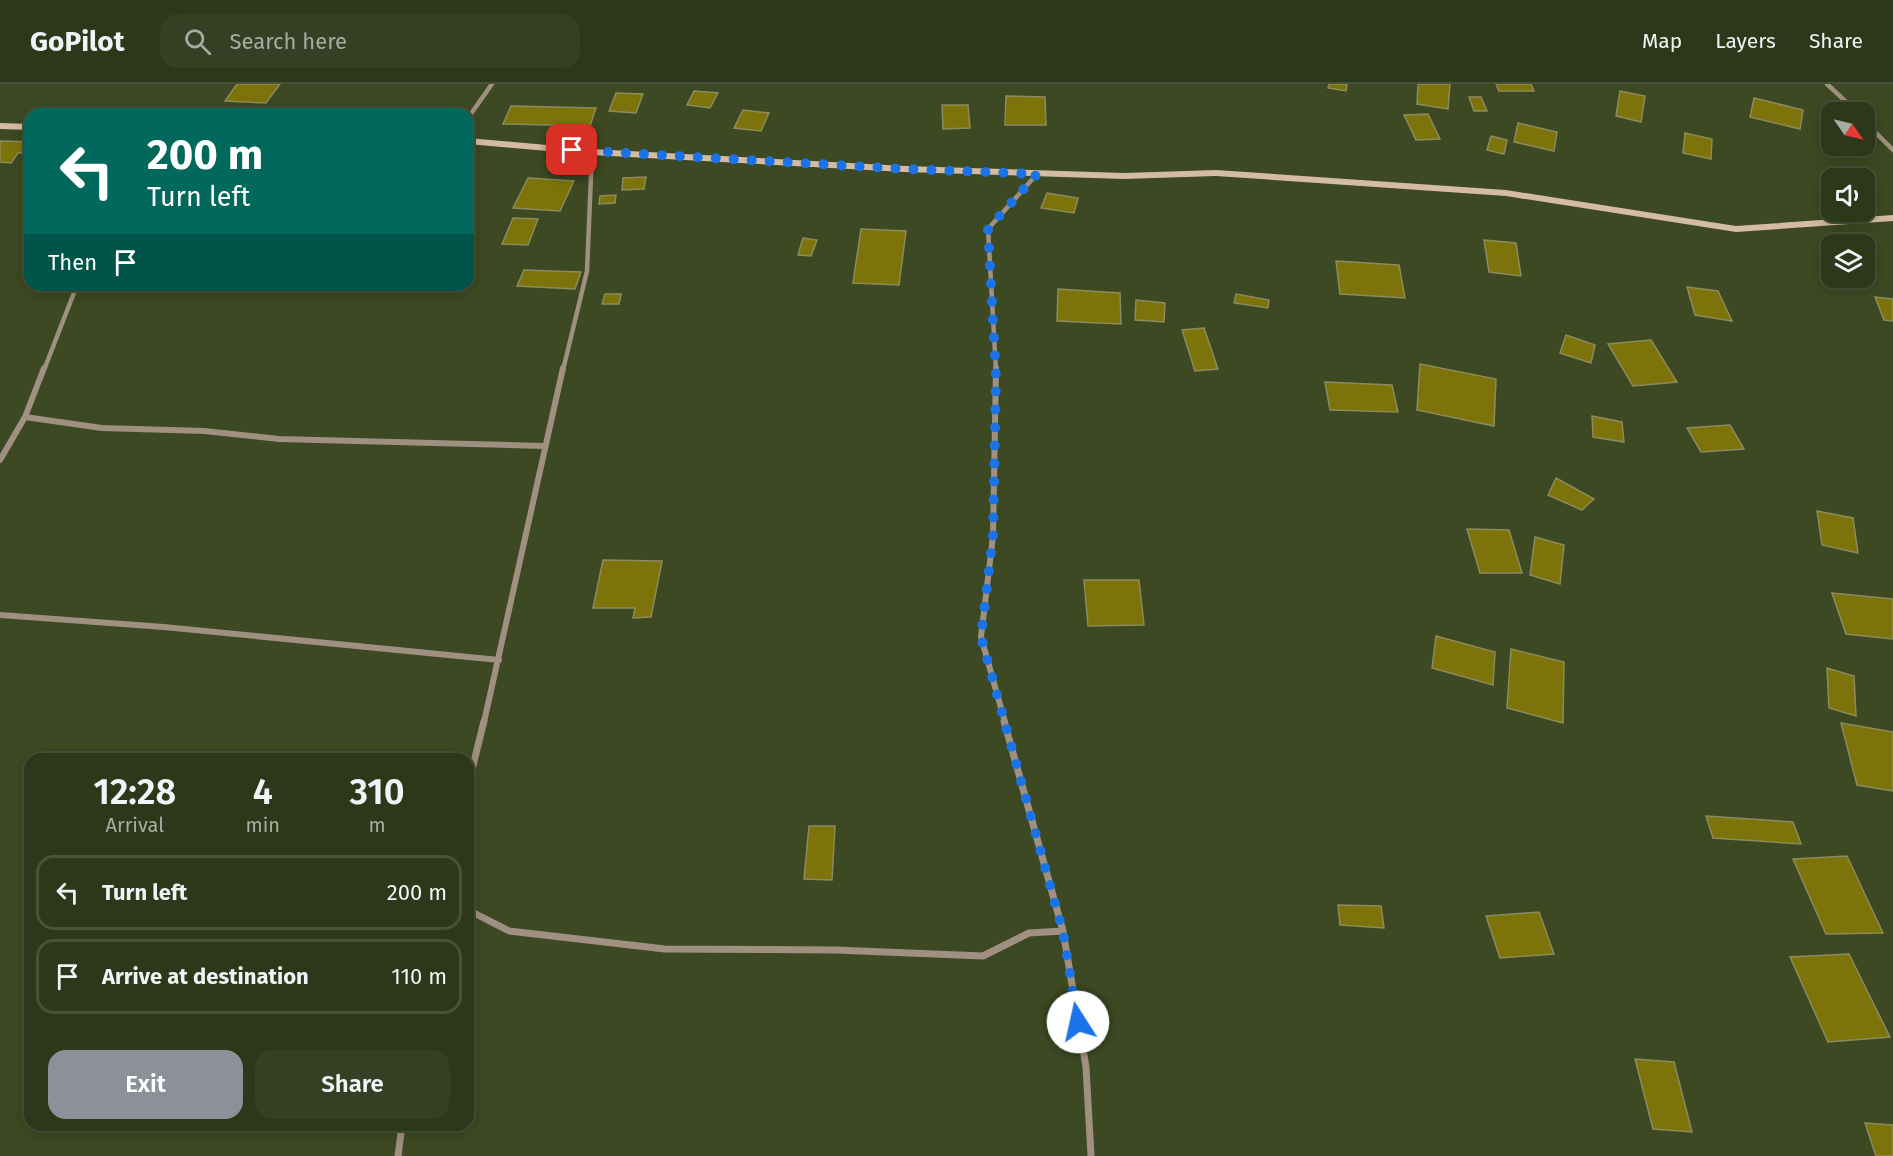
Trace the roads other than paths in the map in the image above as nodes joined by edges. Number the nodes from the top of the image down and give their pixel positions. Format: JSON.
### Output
{"nodes":[{"id":1,"x":492,"y":84,"type":"edge"},
{"id":2,"x":1827,"y":84,"type":"edge"},
{"id":3,"x":1848,"y":102,"type":"edge"},
{"id":4,"x":474,"y":110,"type":"edge"},
{"id":5,"x":0,"y":126,"type":"edge"},
{"id":6,"x":24,"y":127,"type":"edge"},
{"id":7,"x":1875,"y":132,"type":"edge"},
{"id":8,"x":474,"y":142,"type":"edge"},
{"id":9,"x":1893,"y":150,"type":"edge"},
{"id":10,"x":592,"y":152,"type":"junction"},
{"id":11,"x":1037,"y":174,"type":"junction"},
{"id":12,"x":1893,"y":218,"type":"edge"},
{"id":13,"x":75,"y":291,"type":"edge"},
{"id":14,"x":26,"y":417,"type":"junction"},
{"id":15,"x":544,"y":447,"type":"junction"},
{"id":16,"x":0,"y":460,"type":"edge"},
{"id":17,"x":0,"y":615,"type":"edge"},
{"id":18,"x":499,"y":660,"type":"junction"},
{"id":19,"x":474,"y":762,"type":"edge"},
{"id":20,"x":474,"y":913,"type":"edge"},
{"id":21,"x":1063,"y":932,"type":"junction"},
{"id":22,"x":401,"y":1131,"type":"edge"},
{"id":23,"x":398,"y":1156,"type":"edge"},
{"id":24,"x":1091,"y":1156,"type":"edge"}],
"edges":[{"from":1,"to":4,"type":"street"},
{"from":2,"to":3,"type":"street"},
{"from":5,"to":6,"type":"street"},
{"from":7,"to":9,"type":"street"},
{"from":8,"to":10,"type":"street"},
{"from":10,"to":11,"type":"street"},
{"from":10,"to":15,"type":"street"},
{"from":11,"to":12,"type":"street"},
{"from":11,"to":21,"type":"street"},
{"from":13,"to":14,"type":"street"},
{"from":14,"to":15,"type":"street"},
{"from":14,"to":16,"type":"street"},
{"from":15,"to":18,"type":"street"},
{"from":17,"to":18,"type":"street"},
{"from":18,"to":19,"type":"street"},
{"from":20,"to":21,"type":"street"},
{"from":21,"to":24,"type":"street"},
{"from":22,"to":23,"type":"street"}]}
